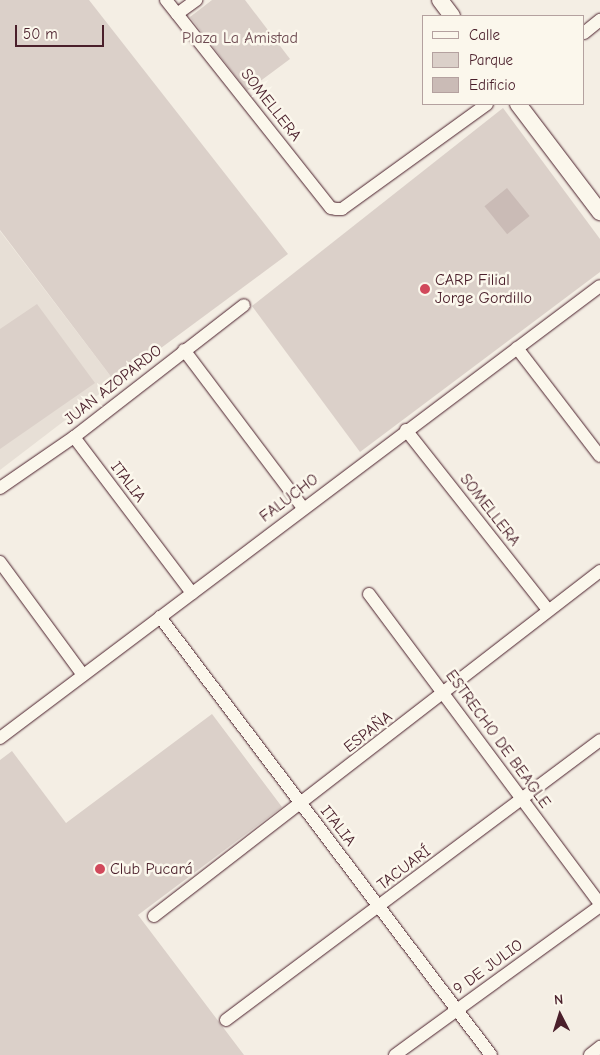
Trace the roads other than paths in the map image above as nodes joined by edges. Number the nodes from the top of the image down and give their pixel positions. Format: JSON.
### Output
{"nodes":[{"id":1,"x":166,"y":0,"type":"edge"},
{"id":2,"x":196,"y":0,"type":"edge"},
{"id":3,"x":440,"y":0,"type":"edge"},
{"id":4,"x":177,"y":14,"type":"junction"},
{"id":5,"x":451,"y":15,"type":"edge"},
{"id":6,"x":600,"y":20,"type":"edge"},
{"id":7,"x":585,"y":32,"type":"edge"},
{"id":8,"x":486,"y":105,"type":"edge"},
{"id":9,"x":519,"y":105,"type":"edge"},
{"id":10,"x":600,"y":212,"type":"edge"},
{"id":11,"x":600,"y":286,"type":"edge"},
{"id":12,"x":244,"y":304,"type":"dead end"},
{"id":13,"x":517,"y":348,"type":"junction"},
{"id":14,"x":184,"y":350,"type":"junction"},
{"id":15,"x":406,"y":430,"type":"junction"},
{"id":16,"x":74,"y":438,"type":"junction"},
{"id":17,"x":600,"y":456,"type":"edge"},
{"id":18,"x":0,"y":488,"type":"edge"},
{"id":19,"x":302,"y":508,"type":"junction"},
{"id":20,"x":0,"y":562,"type":"edge"},
{"id":21,"x":600,"y":571,"type":"edge"},
{"id":22,"x":192,"y":593,"type":"junction"},
{"id":23,"x":369,"y":594,"type":"dead end"},
{"id":24,"x":548,"y":610,"type":"junction"},
{"id":25,"x":160,"y":617,"type":"junction"},
{"id":26,"x":83,"y":675,"type":"junction"},
{"id":27,"x":446,"y":693,"type":"junction"},
{"id":28,"x":0,"y":738,"type":"edge"},
{"id":29,"x":600,"y":740,"type":"edge"},
{"id":30,"x":521,"y":799,"type":"junction"},
{"id":31,"x":301,"y":804,"type":"junction"},
{"id":32,"x":600,"y":905,"type":"edge"},
{"id":33,"x":380,"y":907,"type":"junction"},
{"id":34,"x":154,"y":916,"type":"dead end"},
{"id":35,"x":457,"y":1010,"type":"junction"},
{"id":36,"x":226,"y":1020,"type":"dead end"},
{"id":37,"x":600,"y":1047,"type":"edge"},
{"id":38,"x":395,"y":1055,"type":"edge"},
{"id":39,"x":491,"y":1055,"type":"edge"},
{"id":40,"x":590,"y":1055,"type":"edge"}],
"edges":[{"from":1,"to":4,"type":"street","name":"SOMELLERA"},
{"from":2,"to":4,"type":"street"},
{"from":3,"to":5,"type":"street"},
{"from":4,"to":8,"type":"street","name":"SOMELLERA"},
{"from":6,"to":7,"type":"street"},
{"from":9,"to":10,"type":"street"},
{"from":11,"to":13,"type":"street","name":"FALUCHO"},
{"from":12,"to":14,"type":"street","name":"JUAN AZOPARDO"},
{"from":13,"to":15,"type":"street","name":"FALUCHO"},
{"from":13,"to":17,"type":"street"},
{"from":14,"to":16,"type":"street","name":"JUAN AZOPARDO"},
{"from":14,"to":19,"type":"street"},
{"from":15,"to":19,"type":"street","name":"FALUCHO"},
{"from":15,"to":24,"type":"street","name":"SOMELLERA"},
{"from":16,"to":18,"type":"street","name":"JUAN AZOPARDO"},
{"from":16,"to":22,"type":"street","name":"ITALIA"},
{"from":19,"to":22,"type":"street","name":"FALUCHO"},
{"from":20,"to":26,"type":"street"},
{"from":21,"to":24,"type":"street","name":"ESPAÑA"},
{"from":22,"to":25,"type":"street","name":"FALUCHO"},
{"from":23,"to":27,"type":"street","name":"ESTRECHO DE BEAGLE"},
{"from":24,"to":27,"type":"street","name":"ESPAÑA"},
{"from":25,"to":26,"type":"street","name":"FALUCHO"},
{"from":25,"to":31,"type":"street","name":"ITALIA"},
{"from":26,"to":28,"type":"street","name":"FALUCHO"},
{"from":27,"to":30,"type":"street","name":"ESTRECHO DE BEAGLE"},
{"from":27,"to":31,"type":"street","name":"ESPAÑA"},
{"from":29,"to":30,"type":"street","name":"TACUARÍ"},
{"from":30,"to":32,"type":"street","name":"ESTRECHO DE BEAGLE"},
{"from":30,"to":33,"type":"street","name":"TACUARÍ"},
{"from":31,"to":33,"type":"street","name":"ITALIA"},
{"from":31,"to":34,"type":"street","name":"ESPAÑA"},
{"from":32,"to":35,"type":"street","name":"9 DE JULIO"},
{"from":33,"to":35,"type":"street","name":"ITALIA"},
{"from":33,"to":36,"type":"street","name":"TACUARÍ"},
{"from":35,"to":38,"type":"street","name":"9 DE JULIO"},
{"from":35,"to":39,"type":"street","name":"ITALIA"},
{"from":37,"to":40,"type":"street"}]}
